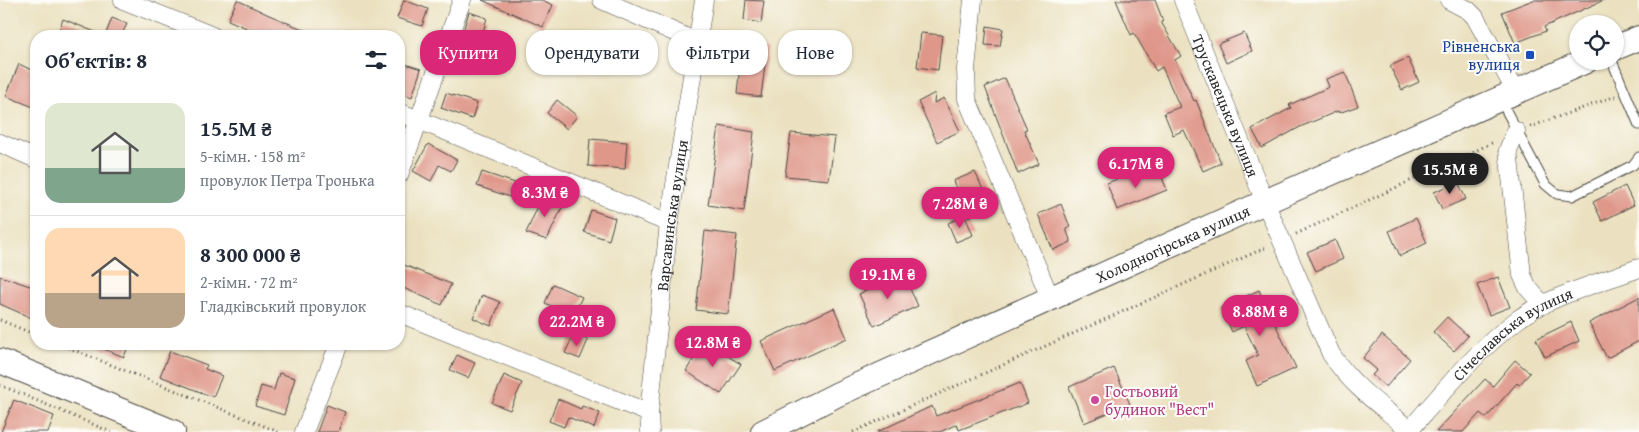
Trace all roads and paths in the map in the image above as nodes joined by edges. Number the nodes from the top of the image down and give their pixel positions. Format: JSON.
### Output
{"nodes":[{"id":1,"x":123,"y":0,"type":"edge"},
{"id":2,"x":462,"y":0,"type":"edge"},
{"id":3,"x":602,"y":0,"type":"edge"},
{"id":4,"x":704,"y":0,"type":"edge"},
{"id":5,"x":973,"y":0,"type":"edge"},
{"id":6,"x":1183,"y":0,"type":"edge"},
{"id":7,"x":1449,"y":0,"type":"edge"},
{"id":8,"x":198,"y":30,"type":"edge"},
{"id":9,"x":670,"y":30,"type":"edge"},
{"id":10,"x":701,"y":30,"type":"edge"},
{"id":11,"x":1639,"y":38,"type":"edge"},
{"id":12,"x":1624,"y":44,"type":"edge"},
{"id":13,"x":1569,"y":68,"type":"edge"},
{"id":14,"x":1616,"y":70,"type":"edge"},
{"id":15,"x":694,"y":75,"type":"edge"},
{"id":16,"x":1626,"y":93,"type":"junction"},
{"id":17,"x":1508,"y":95,"type":"junction"},
{"id":18,"x":405,"y":114,"type":"edge"},
{"id":19,"x":418,"y":119,"type":"junction"},
{"id":20,"x":1639,"y":125,"type":"edge"},
{"id":21,"x":1516,"y":132,"type":"junction"},
{"id":22,"x":0,"y":143,"type":"edge"},
{"id":23,"x":30,"y":156,"type":"edge"},
{"id":24,"x":405,"y":157,"type":"edge"},
{"id":25,"x":1639,"y":157,"type":"edge"},
{"id":26,"x":1265,"y":202,"type":"junction"},
{"id":27,"x":669,"y":223,"type":"junction"},
{"id":28,"x":1282,"y":240,"type":"junction"},
{"id":29,"x":1639,"y":268,"type":"edge"},
{"id":30,"x":1051,"y":300,"type":"junction"},
{"id":31,"x":1543,"y":305,"type":"junction"},
{"id":32,"x":405,"y":315,"type":"edge"},
{"id":33,"x":0,"y":320,"type":"edge"},
{"id":34,"x":30,"y":332,"type":"edge"},
{"id":35,"x":74,"y":350,"type":"edge"},
{"id":36,"x":337,"y":350,"type":"edge"},
{"id":37,"x":0,"y":361,"type":"edge"},
{"id":38,"x":0,"y":385,"type":"edge"},
{"id":39,"x":649,"y":414,"type":"junction"},
{"id":40,"x":1410,"y":431,"type":"edge"},
{"id":41,"x":111,"y":432,"type":"edge"},
{"id":42,"x":173,"y":432,"type":"edge"},
{"id":43,"x":278,"y":432,"type":"edge"},
{"id":44,"x":304,"y":432,"type":"edge"},
{"id":45,"x":650,"y":432,"type":"edge"},
{"id":46,"x":764,"y":432,"type":"edge"},
{"id":47,"x":853,"y":432,"type":"edge"}],
"edges":[{"from":1,"to":8,"type":"street"},
{"from":2,"to":19,"type":"street"},
{"from":3,"to":9,"type":"street"},
{"from":4,"to":10,"type":"street","name":"Варсавинська вулиця"},
{"from":5,"to":30,"type":"street"},
{"from":6,"to":26,"type":"street","name":"Трускавецька вулиця"},
{"from":7,"to":17,"type":"street"},
{"from":11,"to":12,"type":"main road"},
{"from":13,"to":17,"type":"main road","name":"Холодногірська вулиця"},
{"from":14,"to":16,"type":"lane"},
{"from":15,"to":27,"type":"street","name":"Варсавинська вулиця"},
{"from":16,"to":20,"type":"lane"},
{"from":16,"to":21,"type":"path"},
{"from":17,"to":21,"type":"lane"},
{"from":17,"to":26,"type":"main road","name":"Холодногірська вулиця"},
{"from":18,"to":19,"type":"street"},
{"from":19,"to":24,"type":"street"},
{"from":19,"to":27,"type":"street"},
{"from":21,"to":25,"type":"lane"},
{"from":21,"to":28,"type":"path"},
{"from":21,"to":31,"type":"street"},
{"from":22,"to":23,"type":"street"},
{"from":26,"to":28,"type":"street","name":"Трускавецька вулиця"},
{"from":26,"to":30,"type":"main road","name":"Холодногірська вулиця"},
{"from":27,"to":39,"type":"street","name":"Варсавинська вулиця"},
{"from":28,"to":40,"type":"street","name":"Трускавецька вулиця"},
{"from":28,"to":47,"type":"path"},
{"from":29,"to":31,"type":"street","name":"Січеславська вулиця"},
{"from":30,"to":46,"type":"main road","name":"Холодногірська вулиця"},
{"from":31,"to":40,"type":"street","name":"Січеславська вулиця"},
{"from":32,"to":39,"type":"street"},
{"from":33,"to":34,"type":"path"},
{"from":35,"to":43,"type":"path"},
{"from":36,"to":44,"type":"street"},
{"from":37,"to":42,"type":"main road"},
{"from":38,"to":41,"type":"path"},
{"from":39,"to":45,"type":"street","name":"Варсавинська вулиця"}]}
